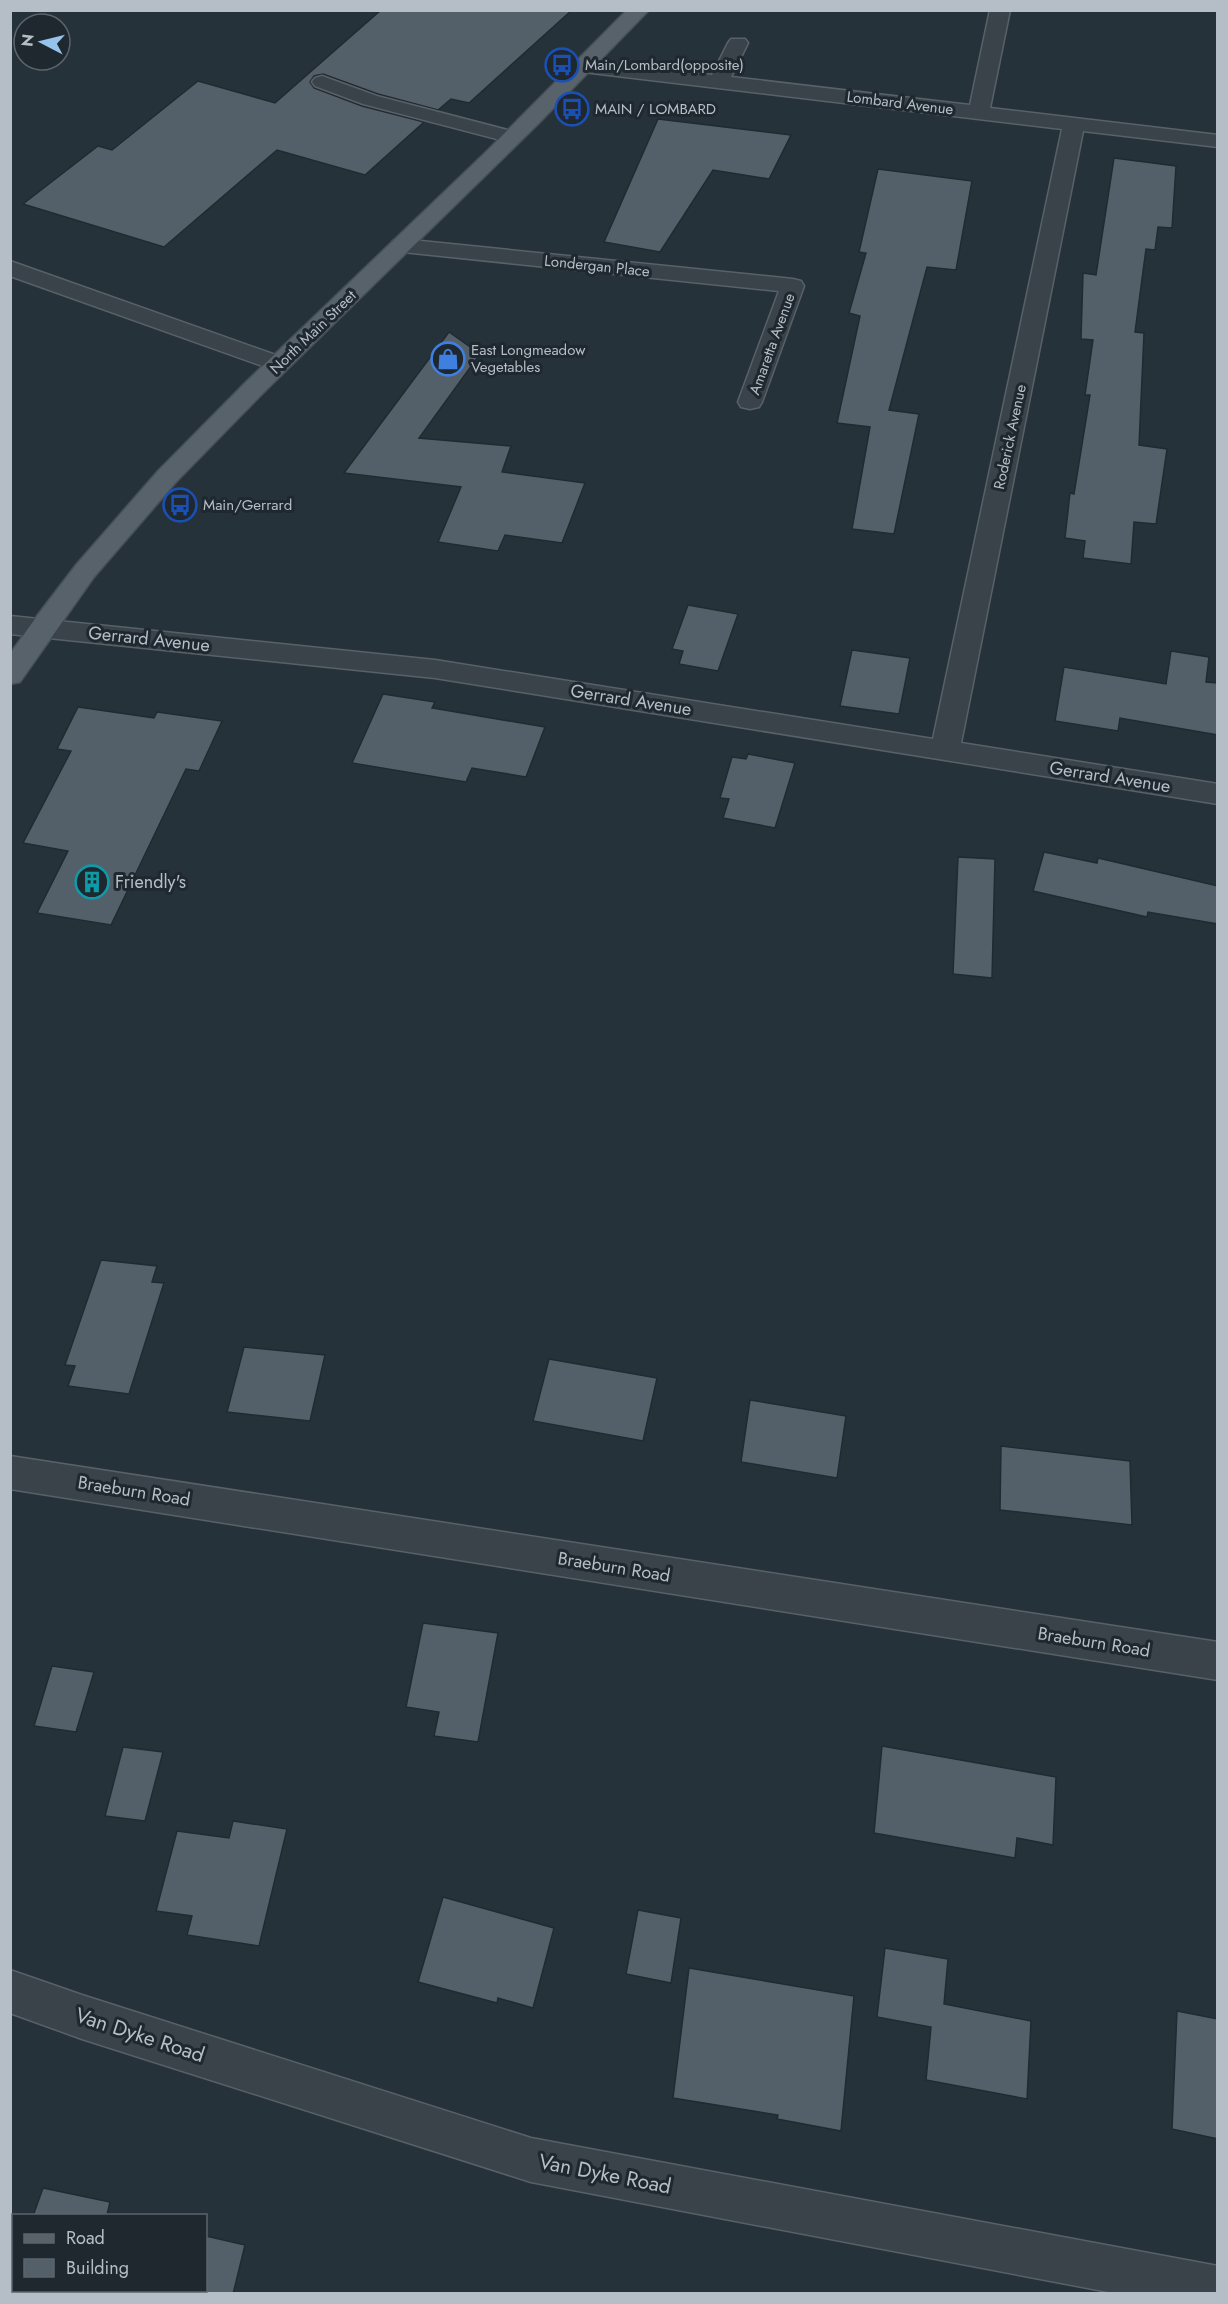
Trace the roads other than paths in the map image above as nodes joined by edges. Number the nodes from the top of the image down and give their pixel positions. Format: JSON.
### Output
{"nodes":[{"id":1,"x":639,"y":10,"type":"edge"},
{"id":2,"x":1000,"y":10,"type":"edge"},
{"id":3,"x":738,"y":43,"type":"dead end"},
{"id":4,"x":583,"y":66,"type":"junction"},
{"id":5,"x":322,"y":82,"type":"dead end"},
{"id":6,"x":719,"y":82,"type":"junction"},
{"id":7,"x":980,"y":112,"type":"junction"},
{"id":8,"x":1074,"y":124,"type":"junction"},
{"id":9,"x":512,"y":137,"type":"junction"},
{"id":10,"x":1218,"y":141,"type":"edge"},
{"id":11,"x":401,"y":246,"type":"junction"},
{"id":12,"x":10,"y":268,"type":"edge"},
{"id":13,"x":793,"y":286,"type":"joint"},
{"id":14,"x":279,"y":364,"type":"junction"},
{"id":15,"x":750,"y":402,"type":"dead end"},
{"id":16,"x":10,"y":625,"type":"edge"},
{"id":17,"x":41,"y":627,"type":"junction"},
{"id":18,"x":10,"y":675,"type":"edge"},
{"id":19,"x":945,"y":750,"type":"junction"},
{"id":20,"x":1218,"y":794,"type":"edge"},
{"id":21,"x":10,"y":1472,"type":"edge"},
{"id":22,"x":1218,"y":1661,"type":"edge"},
{"id":23,"x":10,"y":1991,"type":"edge"},
{"id":24,"x":1218,"y":2289,"type":"edge"}],
"edges":[{"from":1,"to":4,"type":"main road","name":"North Main Street"},
{"from":2,"to":7,"type":"street"},
{"from":3,"to":6,"type":"street"},
{"from":4,"to":6,"type":"street","name":"Lombard Avenue"},
{"from":4,"to":9,"type":"main road","name":"North Main Street"},
{"from":5,"to":9,"type":"street"},
{"from":6,"to":7,"type":"street","name":"Lombard Avenue"},
{"from":7,"to":8,"type":"street","name":"Lombard Avenue"},
{"from":8,"to":10,"type":"street","name":"Lombard Avenue"},
{"from":8,"to":19,"type":"street","name":"Roderick Avenue"},
{"from":9,"to":11,"type":"main road","name":"North Main Street"},
{"from":11,"to":13,"type":"street","name":"Londergan Place"},
{"from":11,"to":14,"type":"main road","name":"North Main Street"},
{"from":12,"to":14,"type":"street"},
{"from":13,"to":15,"type":"street","name":"Amaretta Avenue"},
{"from":14,"to":17,"type":"main road","name":"North Main Street"},
{"from":16,"to":17,"type":"street","name":"Gerrard Avenue"},
{"from":17,"to":18,"type":"main road","name":"North Main Street"},
{"from":17,"to":19,"type":"street","name":"Gerrard Avenue"},
{"from":19,"to":20,"type":"street","name":"Gerrard Avenue"},
{"from":21,"to":22,"type":"street","name":"Braeburn Road"},
{"from":23,"to":24,"type":"street","name":"Van Dyke Road"}]}
